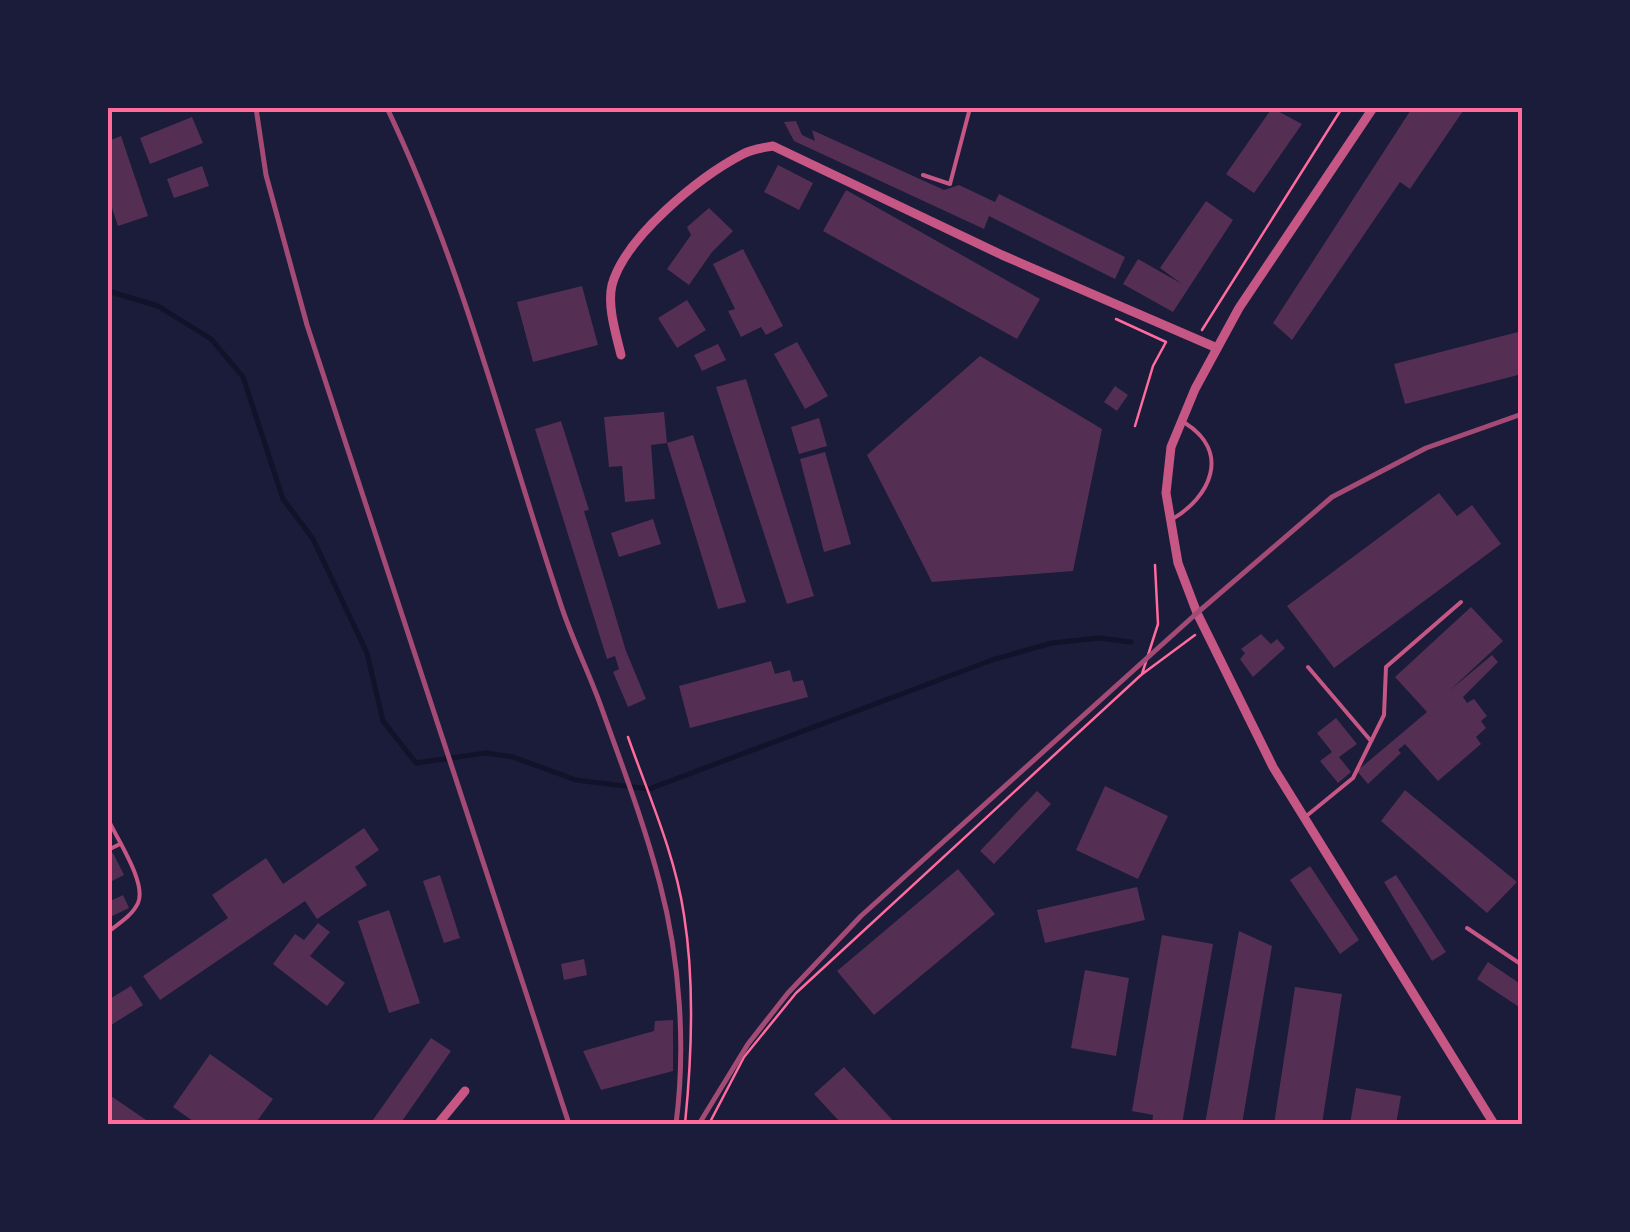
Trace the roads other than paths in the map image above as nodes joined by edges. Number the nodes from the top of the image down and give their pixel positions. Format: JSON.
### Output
{"nodes":[{"id":1,"x":970,"y":108,"type":"edge"},
{"id":2,"x":1373,"y":108,"type":"edge"},
{"id":3,"x":923,"y":174,"type":"dead end"},
{"id":4,"x":1217,"y":348,"type":"junction"},
{"id":5,"x":621,"y":355,"type":"dead end"},
{"id":6,"x":1182,"y":421,"type":"junction"},
{"id":7,"x":1170,"y":520,"type":"junction"},
{"id":8,"x":1461,"y":602,"type":"dead end"},
{"id":9,"x":1308,"y":667,"type":"dead end"},
{"id":10,"x":1371,"y":741,"type":"junction"},
{"id":11,"x":1304,"y":818,"type":"junction"},
{"id":12,"x":108,"y":819,"type":"edge"},
{"id":13,"x":120,"y":844,"type":"junction"},
{"id":14,"x":108,"y":850,"type":"edge"},
{"id":15,"x":1467,"y":928,"type":"dead end"},
{"id":16,"x":108,"y":932,"type":"edge"},
{"id":17,"x":1522,"y":965,"type":"edge"},
{"id":18,"x":465,"y":1092,"type":"dead end"},
{"id":19,"x":438,"y":1124,"type":"edge"},
{"id":20,"x":1494,"y":1124,"type":"edge"}],
"edges":[{"from":1,"to":3,"type":"lane"},
{"from":2,"to":4,"type":"street"},
{"from":4,"to":5,"type":"street"},
{"from":4,"to":6,"type":"street"},
{"from":6,"to":7,"type":"street"},
{"from":6,"to":7,"type":"lane"},
{"from":7,"to":11,"type":"street"},
{"from":8,"to":10,"type":"lane"},
{"from":9,"to":10,"type":"lane"},
{"from":10,"to":11,"type":"lane"},
{"from":11,"to":20,"type":"street"},
{"from":12,"to":13,"type":"lane"},
{"from":13,"to":14,"type":"lane"},
{"from":13,"to":16,"type":"lane"},
{"from":15,"to":17,"type":"lane"},
{"from":18,"to":19,"type":"street"}]}
